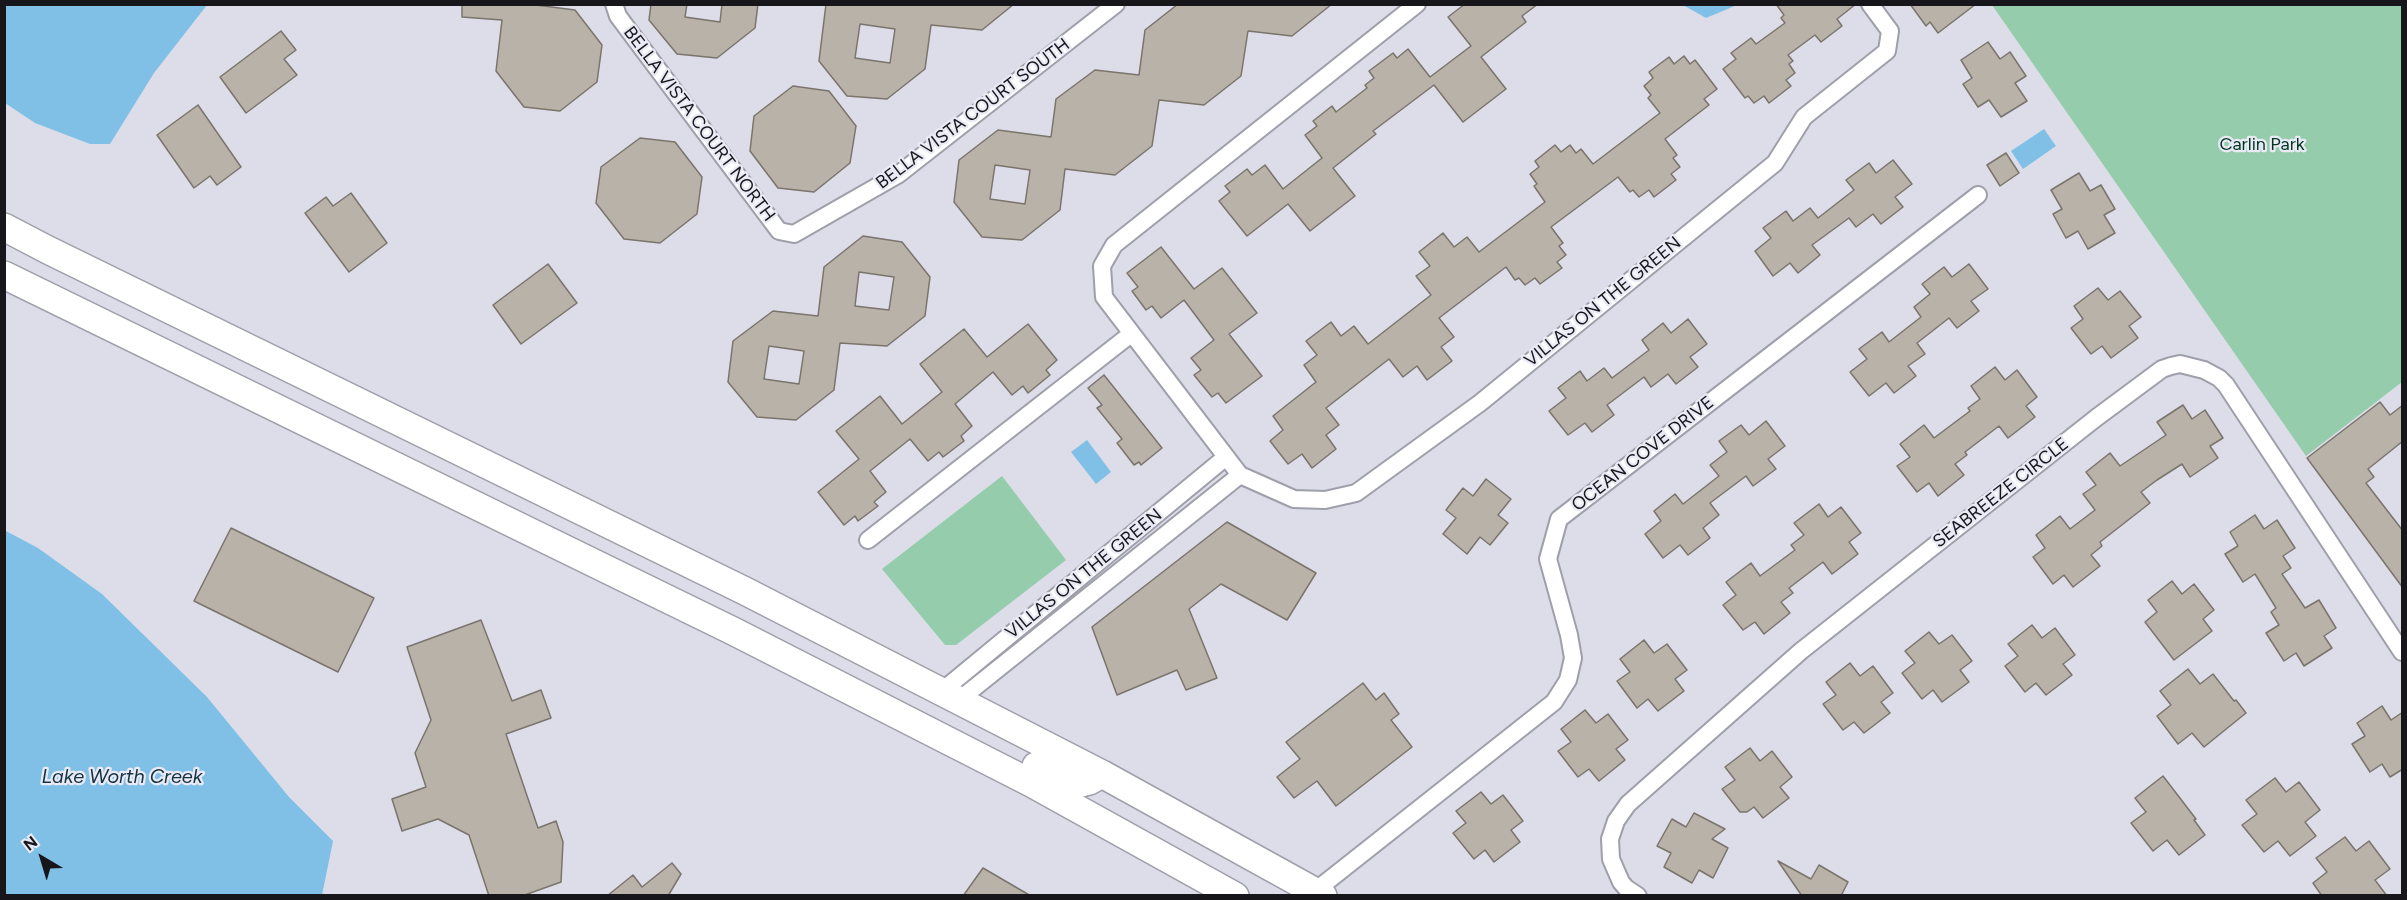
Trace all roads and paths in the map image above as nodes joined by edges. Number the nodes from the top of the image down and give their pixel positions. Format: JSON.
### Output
{"nodes":[{"id":1,"x":614,"y":4,"type":"edge"},
{"id":2,"x":1116,"y":4,"type":"edge"},
{"id":3,"x":1417,"y":4,"type":"edge"},
{"id":4,"x":1870,"y":4,"type":"edge"},
{"id":5,"x":1978,"y":195,"type":"dead end"},
{"id":6,"x":4,"y":227,"type":"edge"},
{"id":7,"x":794,"y":234,"type":"joint"},
{"id":8,"x":15,"y":280,"type":"edge"},
{"id":9,"x":1131,"y":334,"type":"junction"},
{"id":10,"x":331,"y":389,"type":"junction"},
{"id":11,"x":335,"y":435,"type":"junction"},
{"id":12,"x":1226,"y":457,"type":"junction"},
{"id":13,"x":1240,"y":475,"type":"junction"},
{"id":14,"x":514,"y":480,"type":"junction"},
{"id":15,"x":868,"y":540,"type":"dead end"},
{"id":16,"x":2403,"y":652,"type":"edge"},
{"id":17,"x":783,"y":657,"type":"junction"},
{"id":18,"x":951,"y":695,"type":"junction"},
{"id":19,"x":1102,"y":774,"type":"junction"},
{"id":20,"x":1319,"y":893,"type":"edge"},
{"id":21,"x":1235,"y":896,"type":"edge"},
{"id":22,"x":1638,"y":896,"type":"edge"}],
"edges":[{"from":1,"to":7,"type":"street","name":"BELLA VISTA COURT NORTH"},
{"from":2,"to":7,"type":"street","name":"BELLA VISTA COURT SOUTH"},
{"from":3,"to":9,"type":"street","name":"VILLAS ON THE GREEN"},
{"from":4,"to":13,"type":"street","name":"VILLAS ON THE GREEN"},
{"from":5,"to":20,"type":"street","name":"OCEAN COVE DRIVE"},
{"from":6,"to":10,"type":"main road"},
{"from":8,"to":10,"type":"main road"},
{"from":8,"to":11,"type":"main road"},
{"from":9,"to":12,"type":"street","name":"VILLAS ON THE GREEN"},
{"from":9,"to":15,"type":"street"},
{"from":10,"to":14,"type":"main road"},
{"from":11,"to":14,"type":"main road"},
{"from":11,"to":17,"type":"main road"},
{"from":12,"to":13,"type":"street","name":"VILLAS ON THE GREEN"},
{"from":12,"to":18,"type":"street","name":"VILLAS ON THE GREEN"},
{"from":13,"to":18,"type":"street","name":"VILLAS ON THE GREEN"},
{"from":14,"to":18,"type":"main road"},
{"from":16,"to":22,"type":"street","name":"SEABREEZE CIRCLE"},
{"from":17,"to":19,"type":"main road"},
{"from":17,"to":21,"type":"main road"},
{"from":18,"to":19,"type":"main road"},
{"from":19,"to":20,"type":"main road"}]}
